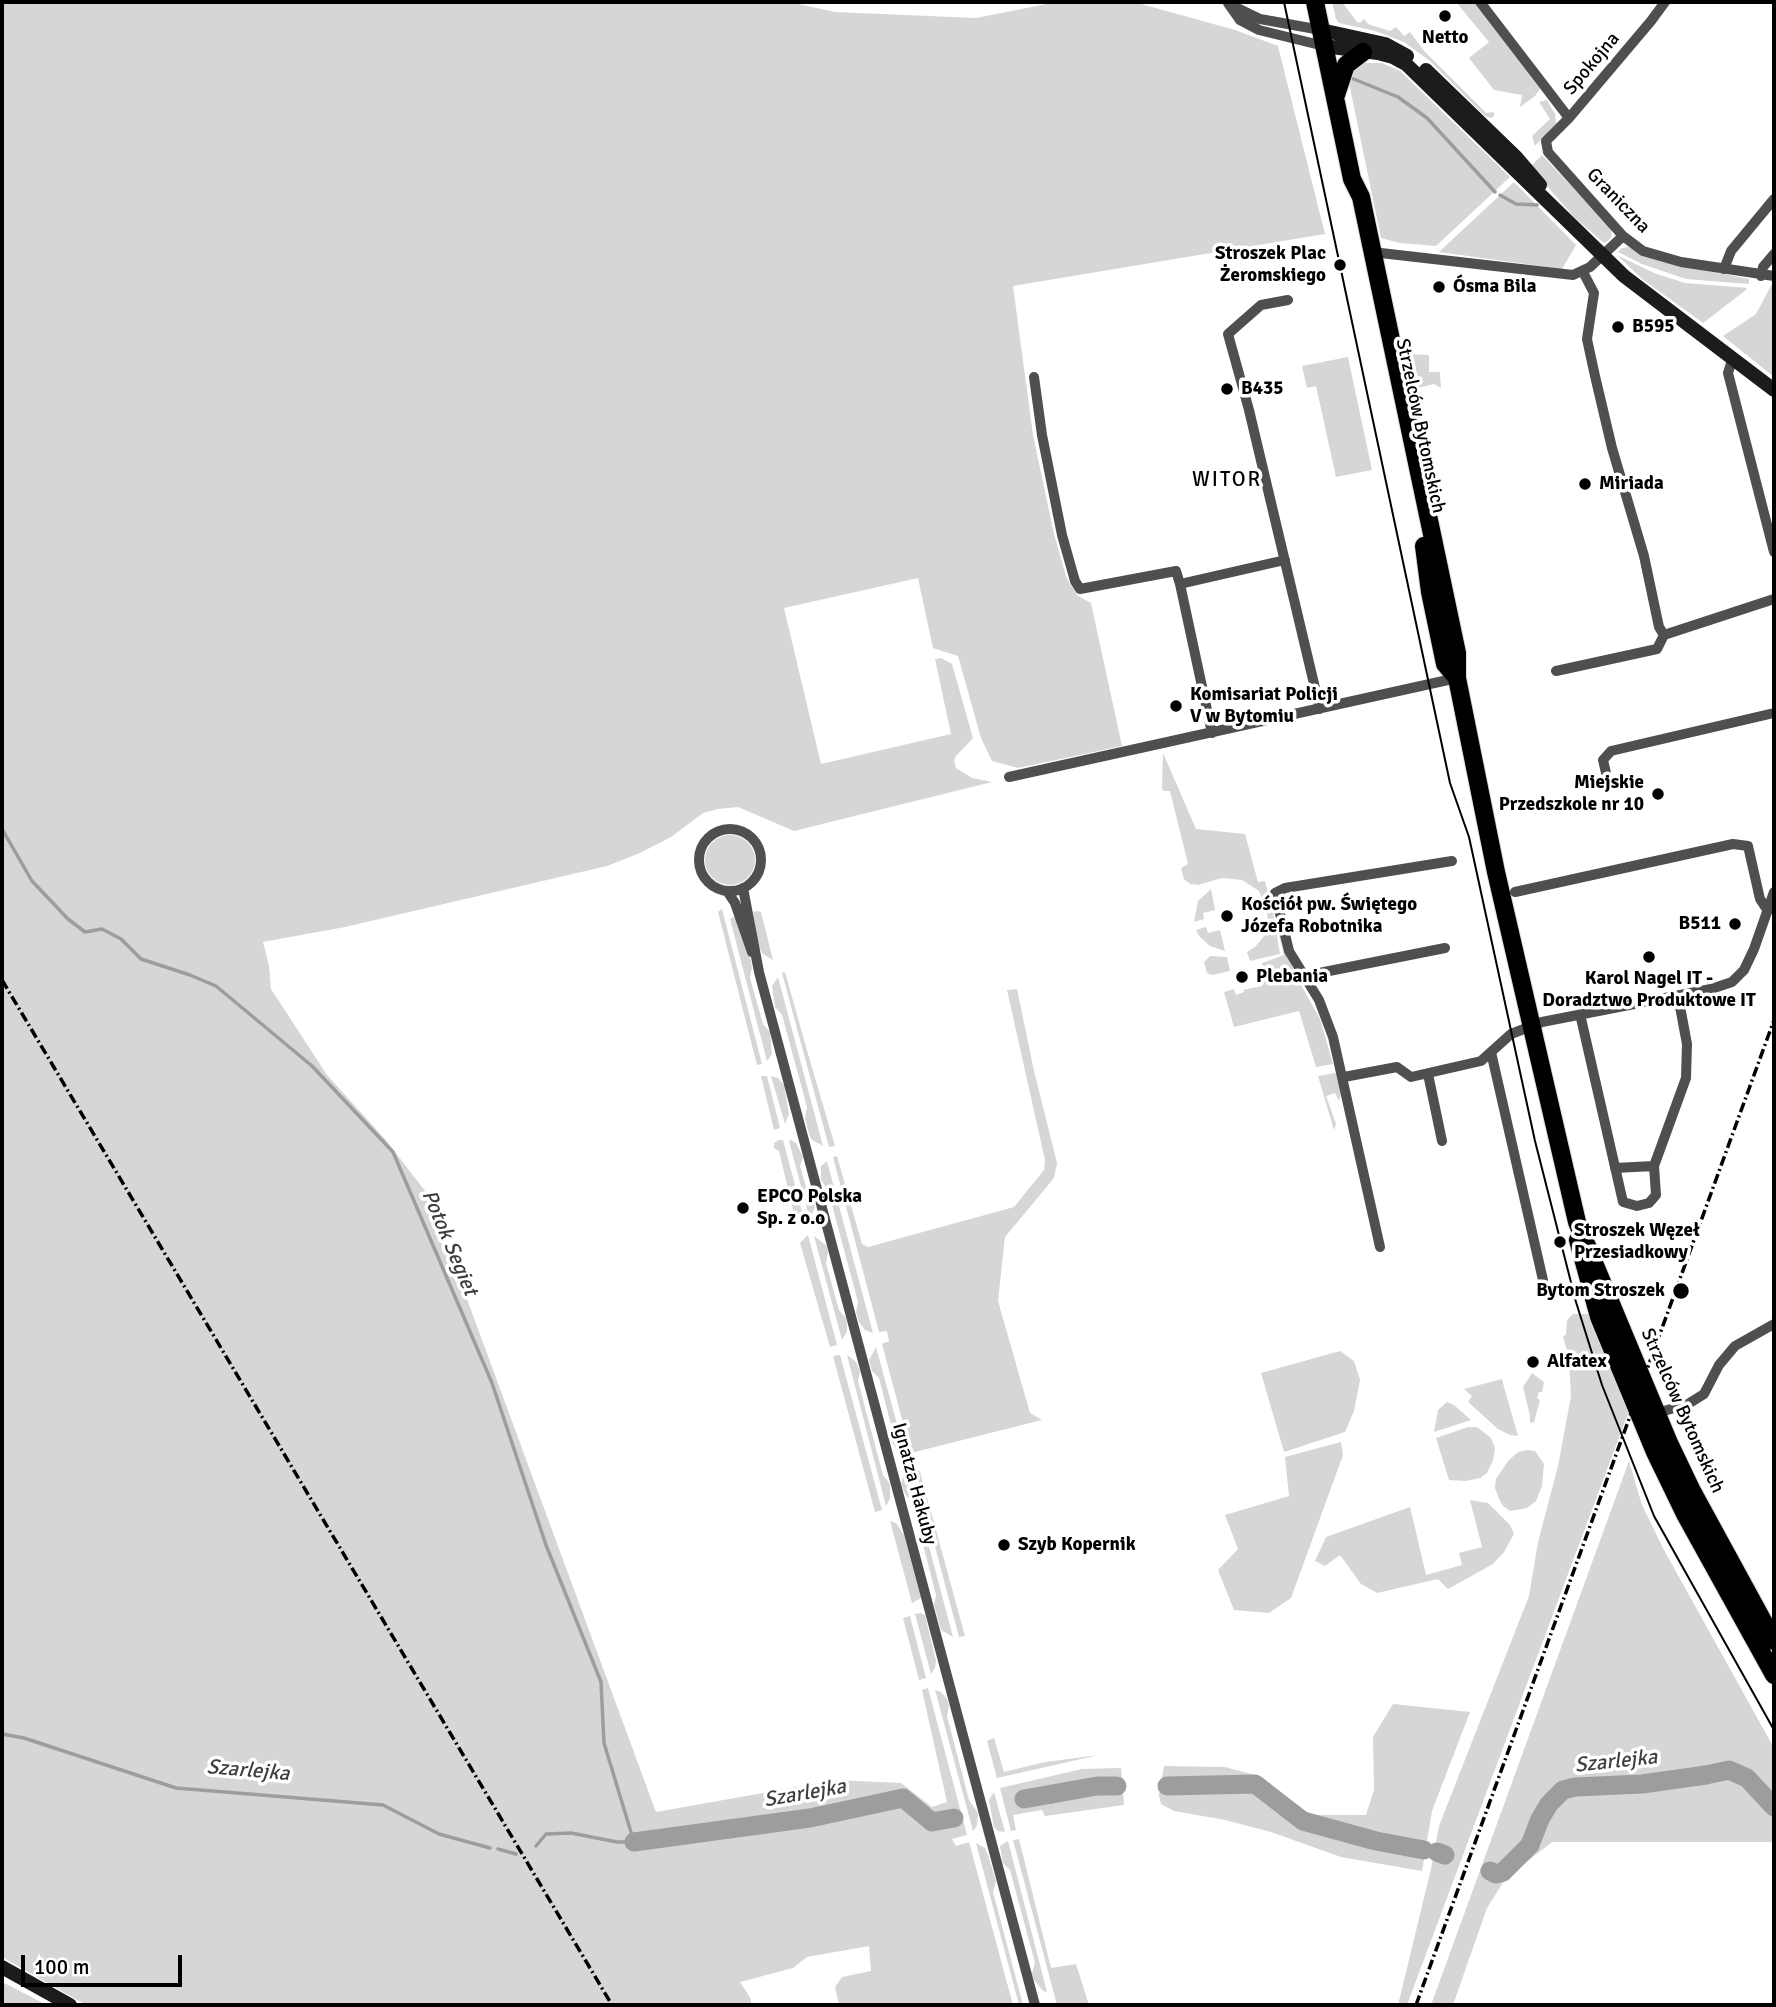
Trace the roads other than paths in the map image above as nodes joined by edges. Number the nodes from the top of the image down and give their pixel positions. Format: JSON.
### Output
{"nodes":[{"id":1,"x":1315,"y":2,"type":"edge"},
{"id":2,"x":1480,"y":2,"type":"edge"},
{"id":3,"x":1665,"y":2,"type":"edge"},
{"id":4,"x":1227,"y":3,"type":"edge"},
{"id":5,"x":1322,"y":38,"type":"junction"},
{"id":6,"x":1363,"y":52,"type":"junction"},
{"id":7,"x":1335,"y":99,"type":"junction"},
{"id":8,"x":1569,"y":118,"type":"junction"},
{"id":9,"x":1545,"y":146,"type":"joint"},
{"id":10,"x":1352,"y":179,"type":"junction"},
{"id":11,"x":1774,"y":199,"type":"edge"},
{"id":12,"x":1569,"y":222,"type":"junction"},
{"id":13,"x":1623,"y":236,"type":"junction"},
{"id":14,"x":1372,"y":252,"type":"junction"},
{"id":15,"x":1774,"y":254,"type":"edge"},
{"id":16,"x":1603,"y":256,"type":"junction"},
{"id":17,"x":1724,"y":269,"type":"junction"},
{"id":18,"x":1583,"y":272,"type":"junction"},
{"id":19,"x":1760,"y":276,"type":"junction"},
{"id":20,"x":1774,"y":276,"type":"edge"},
{"id":21,"x":1289,"y":300,"type":"dead end"},
{"id":22,"x":1733,"y":358,"type":"junction"},
{"id":23,"x":1034,"y":377,"type":"dead end"},
{"id":24,"x":1774,"y":390,"type":"edge"},
{"id":25,"x":1774,"y":552,"type":"edge"},
{"id":26,"x":1285,"y":560,"type":"junction"},
{"id":27,"x":1180,"y":584,"type":"junction"},
{"id":28,"x":1774,"y":599,"type":"edge"},
{"id":29,"x":1664,"y":635,"type":"junction"},
{"id":30,"x":1556,"y":671,"type":"dead end"},
{"id":31,"x":1457,"y":678,"type":"junction"},
{"id":32,"x":1321,"y":709,"type":"junction"},
{"id":33,"x":1774,"y":713,"type":"edge"},
{"id":34,"x":1212,"y":733,"type":"junction"},
{"id":35,"x":1606,"y":773,"type":"dead end"},
{"id":36,"x":1009,"y":777,"type":"dead end"},
{"id":37,"x":1451,"y":861,"type":"dead end"},
{"id":38,"x":744,"y":888,"type":"junction"},
{"id":39,"x":727,"y":891,"type":"junction"},
{"id":40,"x":1515,"y":891,"type":"dead end"},
{"id":41,"x":1774,"y":892,"type":"edge"},
{"id":42,"x":1768,"y":911,"type":"junction"},
{"id":43,"x":1445,"y":947,"type":"dead end"},
{"id":44,"x":760,"y":972,"type":"junction"},
{"id":45,"x":1304,"y":976,"type":"junction"},
{"id":46,"x":1678,"y":996,"type":"junction"},
{"id":47,"x":1580,"y":1014,"type":"junction"},
{"id":48,"x":1531,"y":1026,"type":"junction"},
{"id":49,"x":1491,"y":1052,"type":"junction"},
{"id":50,"x":1428,"y":1074,"type":"junction"},
{"id":51,"x":1343,"y":1077,"type":"junction"},
{"id":52,"x":1442,"y":1141,"type":"dead end"},
{"id":53,"x":1654,"y":1166,"type":"junction"},
{"id":54,"x":1615,"y":1168,"type":"junction"},
{"id":55,"x":1577,"y":1222,"type":"junction"},
{"id":56,"x":1380,"y":1247,"type":"dead end"},
{"id":57,"x":1543,"y":1280,"type":"dead end"},
{"id":58,"x":1774,"y":1324,"type":"edge"},
{"id":59,"x":1657,"y":1413,"type":"junction"},
{"id":60,"x":1774,"y":1641,"type":"edge"},
{"id":61,"x":1774,"y":1675,"type":"edge"},
{"id":62,"x":2,"y":1967,"type":"edge"},
{"id":63,"x":70,"y":2005,"type":"edge"},
{"id":64,"x":1035,"y":2005,"type":"edge"}],
"edges":[{"from":1,"to":5,"type":"highway","name":"Strzelców Bytomskich"},
{"from":2,"to":8,"type":"street"},
{"from":3,"to":8,"type":"street","name":"Spokojna"},
{"from":4,"to":5,"type":"street"},
{"from":4,"to":5,"type":"street"},
{"from":5,"to":6,"type":"street"},
{"from":5,"to":7,"type":"highway","name":"Strzelców Bytomskich"},
{"from":5,"to":12,"type":"street"},
{"from":6,"to":7,"type":"highway"},
{"from":6,"to":12,"type":"street"},
{"from":7,"to":10,"type":"highway","name":"Strzelców Bytomskich"},
{"from":8,"to":9,"type":"street","name":"Spokojna"},
{"from":9,"to":13,"type":"street","name":"Graniczna"},
{"from":10,"to":14,"type":"highway","name":"Strzelców Bytomskich"},
{"from":10,"to":31,"type":"highway","name":"Strzelców Bytomskich"},
{"from":11,"to":17,"type":"street"},
{"from":12,"to":16,"type":"street"},
{"from":13,"to":16,"type":"street"},
{"from":13,"to":17,"type":"street","name":"Graniczna"},
{"from":14,"to":18,"type":"street"},
{"from":14,"to":31,"type":"highway","name":"Strzelców Bytomskich"},
{"from":15,"to":19,"type":"street"},
{"from":16,"to":18,"type":"street"},
{"from":16,"to":22,"type":"street"},
{"from":17,"to":19,"type":"street","name":"Graniczna"},
{"from":18,"to":29,"type":"street"},
{"from":19,"to":20,"type":"street","name":"Graniczna"},
{"from":21,"to":26,"type":"street"},
{"from":22,"to":24,"type":"street"},
{"from":22,"to":25,"type":"street"},
{"from":23,"to":27,"type":"street"},
{"from":26,"to":27,"type":"street"},
{"from":26,"to":32,"type":"street"},
{"from":27,"to":34,"type":"street"},
{"from":28,"to":29,"type":"street"},
{"from":29,"to":30,"type":"street"},
{"from":31,"to":32,"type":"street"},
{"from":31,"to":48,"type":"highway","name":"Strzelców Bytomskich"},
{"from":32,"to":34,"type":"street"},
{"from":33,"to":35,"type":"street"},
{"from":34,"to":36,"type":"street"},
{"from":37,"to":45,"type":"street"},
{"from":38,"to":39,"type":"street"},
{"from":38,"to":39,"type":"street"},
{"from":38,"to":44,"type":"street","name":"Ignatza Hakuby"},
{"from":39,"to":44,"type":"street","name":"Ignatza Hakuby"},
{"from":40,"to":42,"type":"street"},
{"from":41,"to":42,"type":"street"},
{"from":42,"to":46,"type":"street"},
{"from":43,"to":45,"type":"street"},
{"from":44,"to":64,"type":"street","name":"Ignatza Hakuby"},
{"from":45,"to":51,"type":"street"},
{"from":46,"to":47,"type":"street"},
{"from":46,"to":53,"type":"street"},
{"from":47,"to":48,"type":"street"},
{"from":47,"to":54,"type":"street"},
{"from":48,"to":49,"type":"street"},
{"from":48,"to":55,"type":"highway","name":"Strzelców Bytomskich"},
{"from":49,"to":50,"type":"street"},
{"from":49,"to":57,"type":"street"},
{"from":50,"to":51,"type":"street"},
{"from":50,"to":52,"type":"street"},
{"from":51,"to":56,"type":"street"},
{"from":53,"to":54,"type":"street"},
{"from":53,"to":54,"type":"street"},
{"from":55,"to":59,"type":"highway","name":"Strzelców Bytomskich"},
{"from":55,"to":61,"type":"highway"},
{"from":58,"to":59,"type":"street"},
{"from":59,"to":60,"type":"highway","name":"Strzelców Bytomskich"},
{"from":62,"to":63,"type":"street"}]}
